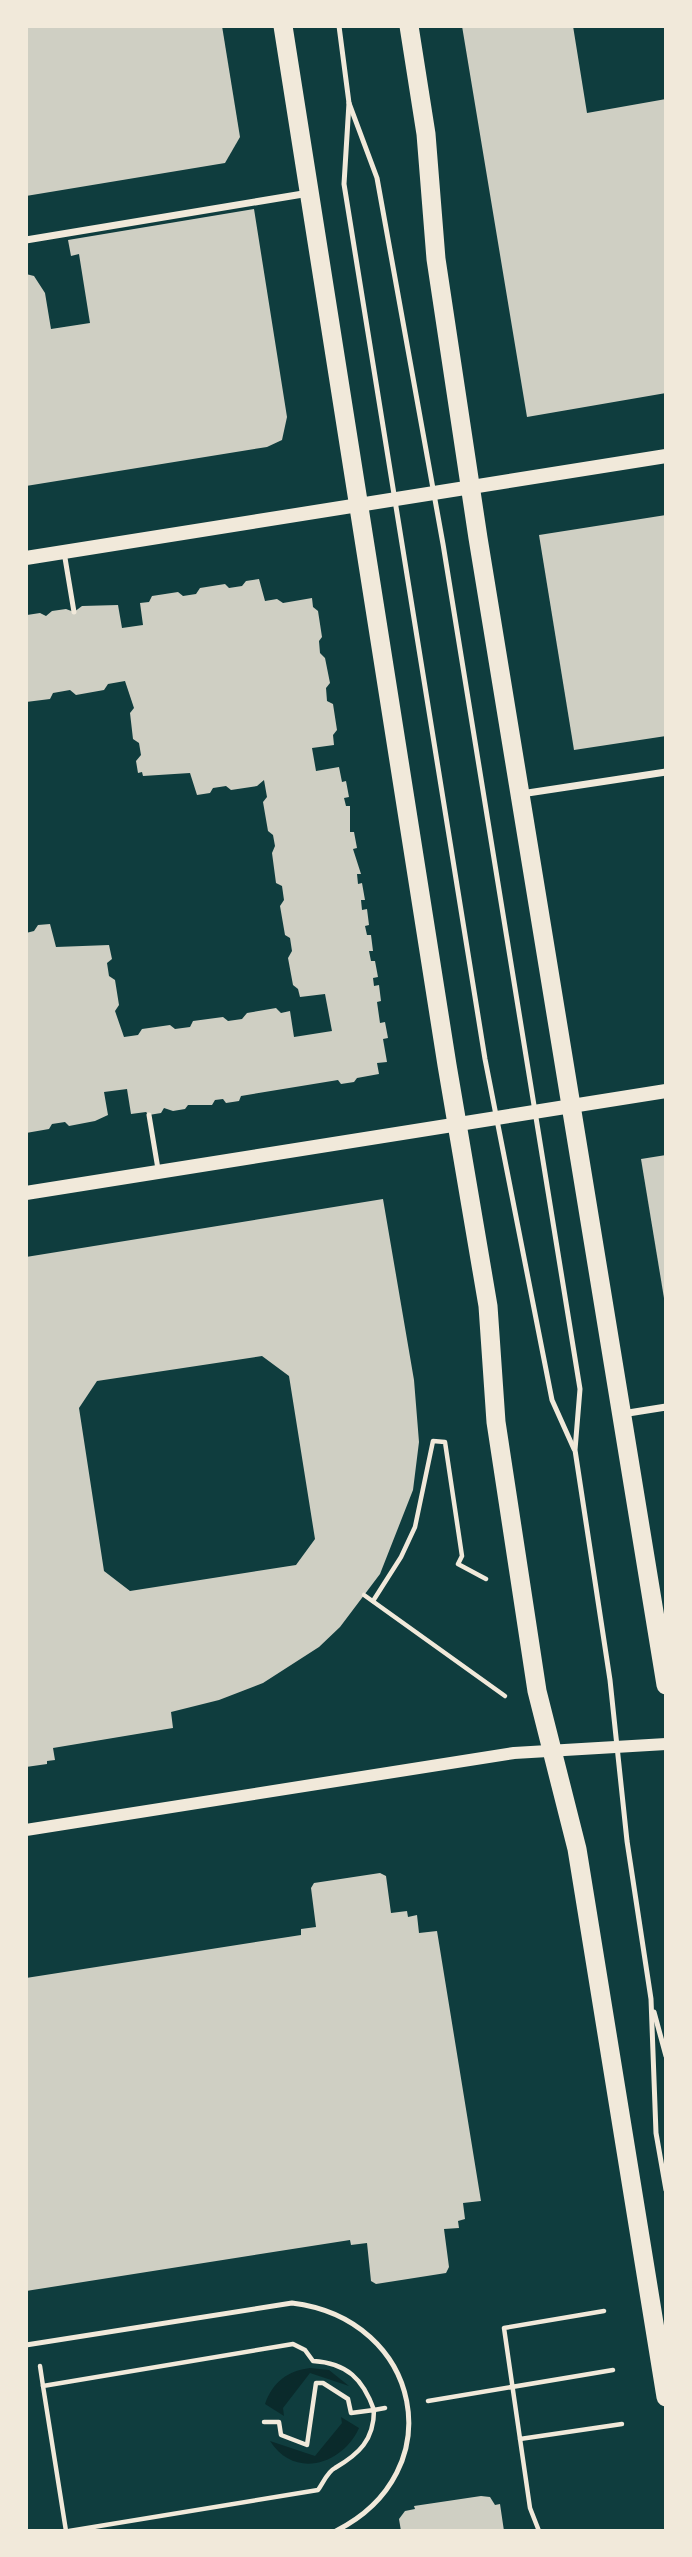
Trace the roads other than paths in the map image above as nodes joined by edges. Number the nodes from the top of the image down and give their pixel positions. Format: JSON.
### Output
{"nodes":[{"id":1,"x":283,"y":26,"type":"edge"},
{"id":2,"x":339,"y":26,"type":"edge"},
{"id":3,"x":409,"y":26,"type":"edge"},
{"id":4,"x":349,"y":103,"type":"junction"},
{"id":5,"x":310,"y":193,"type":"junction"},
{"id":6,"x":26,"y":240,"type":"edge"},
{"id":7,"x":666,"y":456,"type":"edge"},
{"id":8,"x":471,"y":487,"type":"junction"},
{"id":9,"x":434,"y":493,"type":"junction"},
{"id":10,"x":397,"y":499,"type":"junction"},
{"id":11,"x":360,"y":505,"type":"junction"},
{"id":12,"x":64,"y":552,"type":"junction"},
{"id":13,"x":26,"y":558,"type":"edge"},
{"id":14,"x":74,"y":612,"type":"dead end"},
{"id":15,"x":666,"y":772,"type":"edge"},
{"id":16,"x":521,"y":794,"type":"junction"},
{"id":17,"x":666,"y":1091,"type":"edge"},
{"id":18,"x":572,"y":1106,"type":"junction"},
{"id":19,"x":534,"y":1112,"type":"junction"},
{"id":20,"x":149,"y":1115,"type":"dead end"},
{"id":21,"x":496,"y":1118,"type":"junction"},
{"id":22,"x":457,"y":1124,"type":"junction"},
{"id":23,"x":158,"y":1172,"type":"junction"},
{"id":24,"x":26,"y":1193,"type":"edge"},
{"id":25,"x":666,"y":1407,"type":"edge"},
{"id":26,"x":622,"y":1414,"type":"junction"},
{"id":27,"x":575,"y":1450,"type":"junction"},
{"id":28,"x":666,"y":1685,"type":"edge"},
{"id":29,"x":666,"y":1744,"type":"edge"},
{"id":30,"x":617,"y":1747,"type":"junction"},
{"id":31,"x":550,"y":1751,"type":"junction"},
{"id":32,"x":26,"y":1830,"type":"edge"},
{"id":33,"x":651,"y":1999,"type":"junction"},
{"id":34,"x":666,"y":2056,"type":"edge"},
{"id":35,"x":666,"y":2190,"type":"edge"},
{"id":36,"x":26,"y":2345,"type":"edge"},
{"id":37,"x":666,"y":2397,"type":"edge"},
{"id":38,"x":336,"y":2531,"type":"edge"}],
"edges":[{"from":1,"to":5,"type":"highway"},
{"from":2,"to":4,"type":"lane"},
{"from":3,"to":8,"type":"highway"},
{"from":4,"to":9,"type":"lane"},
{"from":4,"to":10,"type":"lane"},
{"from":5,"to":6,"type":"street"},
{"from":5,"to":11,"type":"highway"},
{"from":7,"to":8,"type":"main road"},
{"from":8,"to":9,"type":"main road"},
{"from":8,"to":16,"type":"highway"},
{"from":9,"to":10,"type":"main road"},
{"from":9,"to":19,"type":"lane"},
{"from":10,"to":11,"type":"main road"},
{"from":10,"to":21,"type":"lane"},
{"from":11,"to":12,"type":"main road"},
{"from":11,"to":22,"type":"highway"},
{"from":12,"to":13,"type":"main road"},
{"from":12,"to":14,"type":"lane"},
{"from":15,"to":16,"type":"street"},
{"from":16,"to":18,"type":"highway"},
{"from":17,"to":18,"type":"main road"},
{"from":18,"to":19,"type":"main road"},
{"from":18,"to":26,"type":"highway"},
{"from":19,"to":21,"type":"main road"},
{"from":19,"to":27,"type":"lane"},
{"from":20,"to":23,"type":"lane"},
{"from":21,"to":22,"type":"main road"},
{"from":21,"to":27,"type":"lane"},
{"from":22,"to":23,"type":"main road"},
{"from":22,"to":31,"type":"highway"},
{"from":23,"to":24,"type":"main road"},
{"from":25,"to":26,"type":"street"},
{"from":26,"to":28,"type":"highway"},
{"from":27,"to":30,"type":"lane"},
{"from":29,"to":30,"type":"street"},
{"from":30,"to":31,"type":"street"},
{"from":30,"to":33,"type":"lane"},
{"from":31,"to":32,"type":"street"},
{"from":31,"to":37,"type":"highway"},
{"from":33,"to":34,"type":"lane"},
{"from":33,"to":35,"type":"lane"},
{"from":36,"to":38,"type":"lane"}]}
